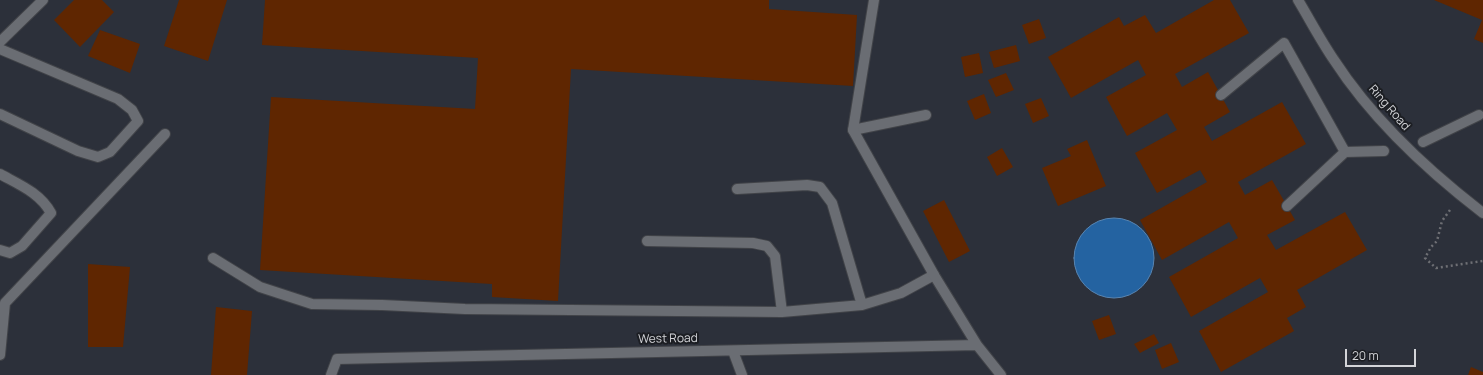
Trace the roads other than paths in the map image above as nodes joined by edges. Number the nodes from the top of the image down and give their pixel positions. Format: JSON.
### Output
{"nodes":[{"id":1,"x":43,"y":0,"type":"edge"},
{"id":2,"x":874,"y":0,"type":"edge"},
{"id":3,"x":1298,"y":0,"type":"edge"},
{"id":4,"x":0,"y":42,"type":"edge"},
{"id":5,"x":0,"y":49,"type":"edge"},
{"id":6,"x":1221,"y":95,"type":"dead end"},
{"id":7,"x":0,"y":114,"type":"edge"},
{"id":8,"x":926,"y":115,"type":"dead end"},
{"id":9,"x":1479,"y":115,"type":"dead end"},
{"id":10,"x":853,"y":130,"type":"junction"},
{"id":11,"x":165,"y":134,"type":"dead end"},
{"id":12,"x":1423,"y":142,"type":"dead end"},
{"id":13,"x":1384,"y":151,"type":"dead end"},
{"id":14,"x":1346,"y":152,"type":"junction"},
{"id":15,"x":0,"y":174,"type":"edge"},
{"id":16,"x":737,"y":189,"type":"dead end"},
{"id":17,"x":1287,"y":206,"type":"dead end"},
{"id":18,"x":1483,"y":213,"type":"edge"},
{"id":19,"x":647,"y":241,"type":"dead end"},
{"id":20,"x":0,"y":250,"type":"edge"},
{"id":21,"x":213,"y":258,"type":"dead end"},
{"id":22,"x":934,"y":275,"type":"junction"},
{"id":23,"x":2,"y":301,"type":"edge"},
{"id":24,"x":862,"y":305,"type":"junction"},
{"id":25,"x":782,"y":312,"type":"junction"},
{"id":26,"x":977,"y":345,"type":"junction"},
{"id":27,"x":733,"y":351,"type":"junction"},
{"id":28,"x":0,"y":355,"type":"edge"},
{"id":29,"x":332,"y":375,"type":"edge"},
{"id":30,"x":742,"y":375,"type":"edge"},
{"id":31,"x":1001,"y":375,"type":"edge"}],
"edges":[{"from":1,"to":4,"type":"street"},
{"from":2,"to":10,"type":"street"},
{"from":3,"to":18,"type":"street","name":"Ring Road"},
{"from":5,"to":7,"type":"street"},
{"from":6,"to":14,"type":"street"},
{"from":8,"to":10,"type":"street"},
{"from":9,"to":12,"type":"street"},
{"from":10,"to":22,"type":"street"},
{"from":11,"to":23,"type":"street"},
{"from":13,"to":14,"type":"street"},
{"from":14,"to":17,"type":"street"},
{"from":15,"to":20,"type":"street"},
{"from":16,"to":24,"type":"street"},
{"from":19,"to":25,"type":"street"},
{"from":21,"to":25,"type":"street"},
{"from":22,"to":24,"type":"street"},
{"from":22,"to":26,"type":"street"},
{"from":23,"to":28,"type":"street"},
{"from":24,"to":25,"type":"street"},
{"from":26,"to":27,"type":"street","name":"West Road"},
{"from":26,"to":31,"type":"street"},
{"from":27,"to":29,"type":"street","name":"West Road"},
{"from":27,"to":30,"type":"street"}]}
